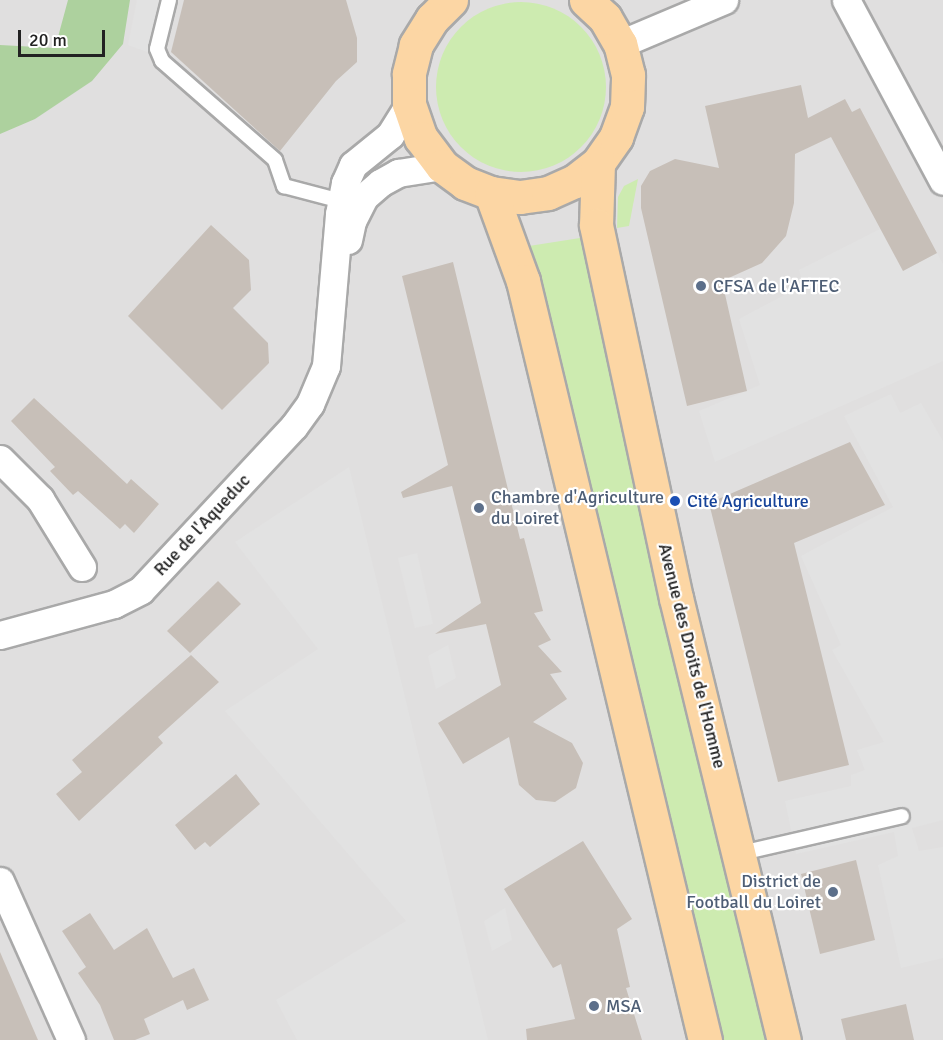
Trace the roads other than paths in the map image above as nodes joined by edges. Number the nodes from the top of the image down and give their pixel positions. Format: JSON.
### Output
{"nodes":[{"id":1,"x":169,"y":0,"type":"edge"},
{"id":2,"x":451,"y":0,"type":"edge"},
{"id":3,"x":586,"y":0,"type":"edge"},
{"id":4,"x":724,"y":0,"type":"edge"},
{"id":5,"x":846,"y":0,"type":"edge"},
{"id":6,"x":620,"y":44,"type":"junction"},
{"id":7,"x":410,"y":104,"type":"junction"},
{"id":8,"x":598,"y":163,"type":"junction"},
{"id":9,"x":442,"y":166,"type":"junction"},
{"id":10,"x":943,"y":181,"type":"edge"},
{"id":11,"x":491,"y":193,"type":"junction"},
{"id":12,"x":341,"y":201,"type":"junction"},
{"id":13,"x":328,"y":332,"type":"junction"},
{"id":14,"x":0,"y":459,"type":"edge"},
{"id":15,"x":82,"y":567,"type":"dead end"},
{"id":16,"x":0,"y":634,"type":"edge"},
{"id":17,"x":902,"y":816,"type":"dead end"},
{"id":18,"x":741,"y":853,"type":"junction"},
{"id":19,"x":0,"y":881,"type":"edge"},
{"id":20,"x":71,"y":1040,"type":"edge"},
{"id":21,"x":705,"y":1040,"type":"edge"},
{"id":22,"x":784,"y":1040,"type":"edge"}],
"edges":[{"from":1,"to":12,"type":"lane"},
{"from":2,"to":7,"type":"main road"},
{"from":3,"to":6,"type":"main road"},
{"from":4,"to":6,"type":"street"},
{"from":5,"to":10,"type":"street"},
{"from":6,"to":8,"type":"main road"},
{"from":7,"to":9,"type":"main road"},
{"from":7,"to":12,"type":"street","name":"Rue de l'Aqueduc"},
{"from":8,"to":11,"type":"main road"},
{"from":8,"to":18,"type":"main road","name":"Avenue des Droits de l'Homme"},
{"from":9,"to":11,"type":"main road"},
{"from":9,"to":13,"type":"street","name":"Rue de l'Aqueduc"},
{"from":11,"to":21,"type":"main road"},
{"from":12,"to":13,"type":"street","name":"Rue de l'Aqueduc"},
{"from":13,"to":16,"type":"street","name":"Rue de l'Aqueduc"},
{"from":14,"to":15,"type":"street"},
{"from":17,"to":18,"type":"lane"},
{"from":18,"to":22,"type":"main road","name":"Avenue des Droits de l'Homme"},
{"from":19,"to":20,"type":"street"}]}
